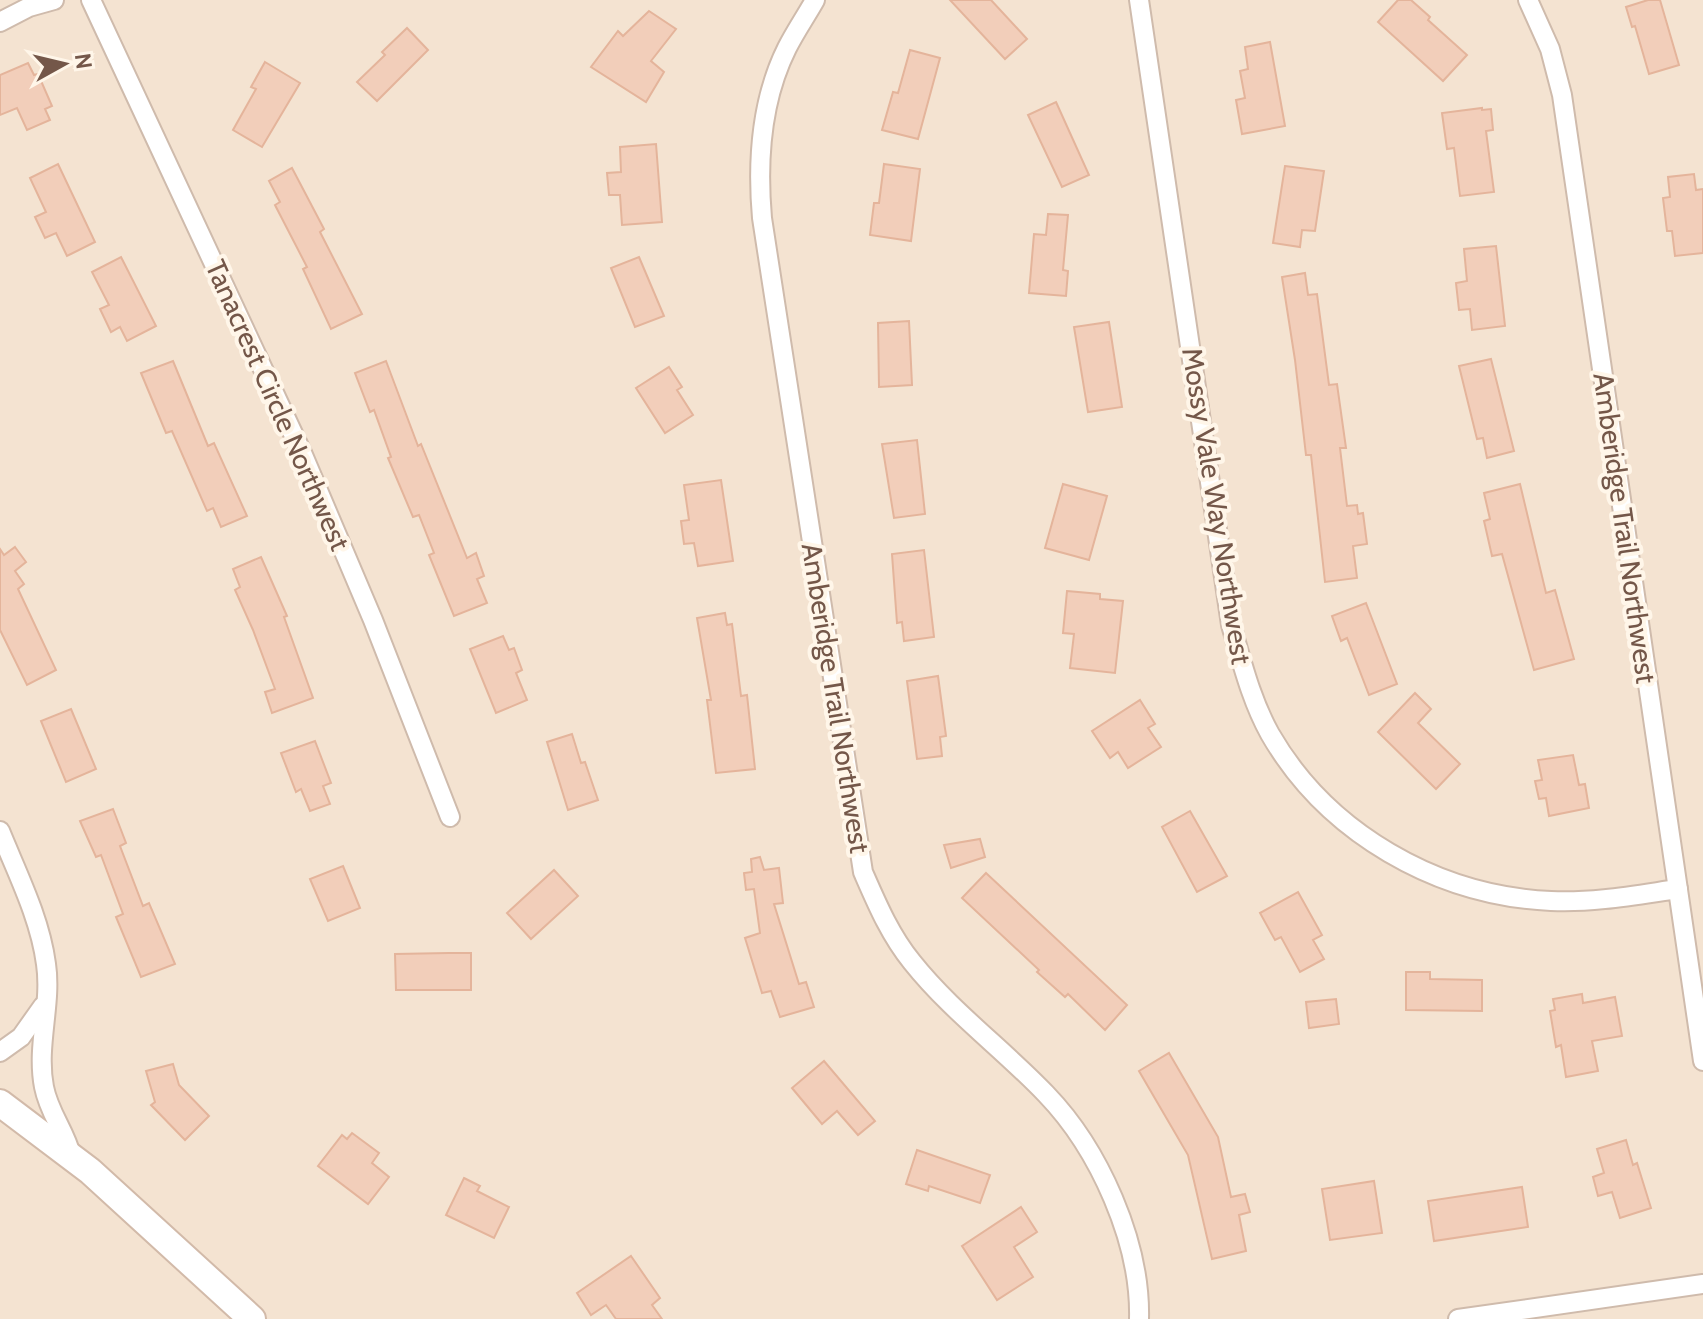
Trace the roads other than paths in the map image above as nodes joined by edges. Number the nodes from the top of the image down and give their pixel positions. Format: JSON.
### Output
{"nodes":[{"id":1,"x":54,"y":0,"type":"edge"},
{"id":2,"x":91,"y":0,"type":"edge"},
{"id":3,"x":815,"y":0,"type":"edge"},
{"id":4,"x":1139,"y":0,"type":"edge"},
{"id":5,"x":1528,"y":0,"type":"edge"},
{"id":6,"x":0,"y":22,"type":"edge"},
{"id":7,"x":450,"y":817,"type":"dead end"},
{"id":8,"x":0,"y":831,"type":"edge"},
{"id":9,"x":1678,"y":889,"type":"junction"},
{"id":10,"x":45,"y":1003,"type":"junction"},
{"id":11,"x":0,"y":1052,"type":"edge"},
{"id":12,"x":1703,"y":1061,"type":"edge"},
{"id":13,"x":0,"y":1103,"type":"edge"},
{"id":14,"x":71,"y":1155,"type":"junction"},
{"id":15,"x":1703,"y":1284,"type":"edge"},
{"id":16,"x":252,"y":1319,"type":"edge"},
{"id":17,"x":1139,"y":1319,"type":"edge"},
{"id":18,"x":1458,"y":1319,"type":"edge"}],
"edges":[{"from":1,"to":6,"type":"street"},
{"from":2,"to":7,"type":"street","name":"Tanacrest Circle Northwest"},
{"from":3,"to":17,"type":"street","name":"Amberidge Trail Northwest"},
{"from":4,"to":9,"type":"street","name":"Mossy Vale Way Northwest"},
{"from":5,"to":9,"type":"street","name":"Amberidge Trail Northwest"},
{"from":8,"to":10,"type":"street"},
{"from":9,"to":12,"type":"street","name":"Amberidge Trail Northwest"},
{"from":10,"to":11,"type":"street"},
{"from":10,"to":14,"type":"street"},
{"from":13,"to":14,"type":"street"},
{"from":14,"to":16,"type":"street"},
{"from":15,"to":18,"type":"street"}]}
